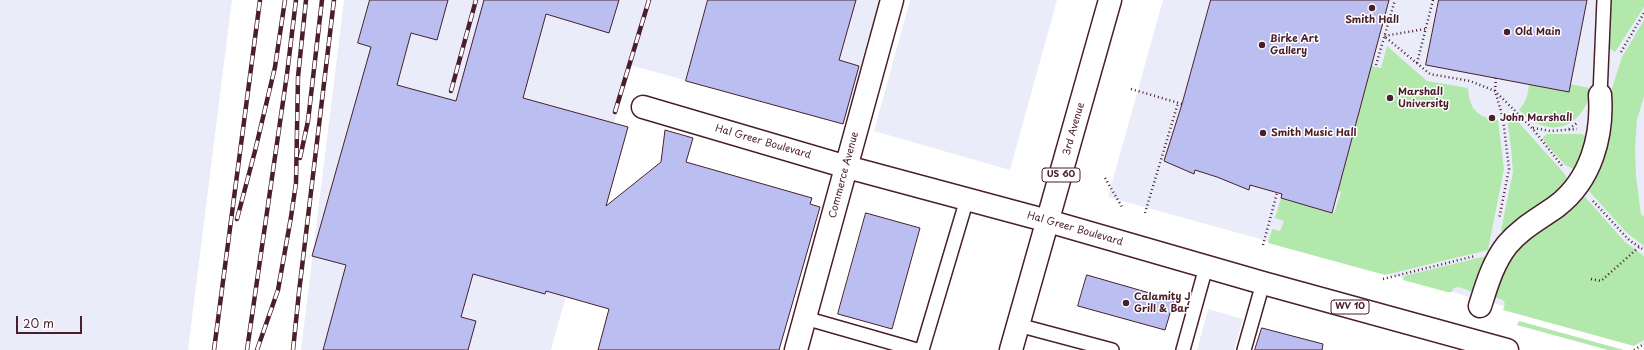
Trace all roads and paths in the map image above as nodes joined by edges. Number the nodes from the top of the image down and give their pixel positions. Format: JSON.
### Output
{"nodes":[{"id":1,"x":892,"y":0,"type":"edge"},
{"id":2,"x":1110,"y":0,"type":"edge"},
{"id":3,"x":1395,"y":0,"type":"edge"},
{"id":4,"x":1433,"y":0,"type":"edge"},
{"id":5,"x":1604,"y":0,"type":"edge"},
{"id":6,"x":1426,"y":29,"type":"junction"},
{"id":7,"x":1384,"y":36,"type":"junction"},
{"id":8,"x":1416,"y":63,"type":"junction"},
{"id":9,"x":1376,"y":66,"type":"dead end"},
{"id":10,"x":1496,"y":78,"type":"dead end"},
{"id":11,"x":1131,"y":89,"type":"dead end"},
{"id":12,"x":1495,"y":91,"type":"junction"},
{"id":13,"x":1600,"y":94,"type":"joint"},
{"id":14,"x":1178,"y":103,"type":"junction"},
{"id":15,"x":1182,"y":104,"type":"dead end"},
{"id":16,"x":643,"y":107,"type":"dead end"},
{"id":17,"x":1532,"y":128,"type":"dead end"},
{"id":18,"x":1599,"y":135,"type":"junction"},
{"id":19,"x":846,"y":167,"type":"junction"},
{"id":20,"x":1105,"y":178,"type":"dead end"},
{"id":21,"x":1277,"y":192,"type":"dead end"},
{"id":22,"x":967,"y":199,"type":"junction"},
{"id":23,"x":1122,"y":207,"type":"dead end"},
{"id":24,"x":1145,"y":213,"type":"dead end"},
{"id":25,"x":1048,"y":221,"type":"junction"},
{"id":26,"x":1499,"y":223,"type":"dead end"},
{"id":27,"x":1263,"y":245,"type":"dead end"},
{"id":28,"x":1638,"y":247,"type":"dead end"},
{"id":29,"x":1500,"y":255,"type":"junction"},
{"id":30,"x":1206,"y":267,"type":"junction"},
{"id":31,"x":1384,"y":279,"type":"dead end"},
{"id":32,"x":1591,"y":279,"type":"dead end"},
{"id":33,"x":1263,"y":283,"type":"junction"},
{"id":34,"x":1480,"y":306,"type":"dead end"},
{"id":35,"x":805,"y":318,"type":"junction"},
{"id":36,"x":1018,"y":324,"type":"junction"},
{"id":37,"x":1644,"y":344,"type":"edge"},
{"id":38,"x":1088,"y":346,"type":"edge"},
{"id":39,"x":796,"y":350,"type":"edge"},
{"id":40,"x":917,"y":350,"type":"edge"},
{"id":41,"x":922,"y":350,"type":"edge"},
{"id":42,"x":1011,"y":350,"type":"edge"},
{"id":43,"x":1112,"y":350,"type":"edge"},
{"id":44,"x":1183,"y":350,"type":"edge"},
{"id":45,"x":1244,"y":350,"type":"edge"},
{"id":46,"x":1507,"y":350,"type":"edge"},
{"id":47,"x":1634,"y":350,"type":"edge"}],
"edges":[{"from":1,"to":19,"type":"street","name":"Commerce Avenue"},
{"from":2,"to":25,"type":"street","name":"3rd Avenue","number":"US 60"},
{"from":3,"to":7,"type":"path"},
{"from":4,"to":6,"type":"path"},
{"from":5,"to":13,"type":"lane"},
{"from":6,"to":7,"type":"path"},
{"from":6,"to":8,"type":"path"},
{"from":7,"to":8,"type":"path"},
{"from":7,"to":9,"type":"path"},
{"from":8,"to":12,"type":"path"},
{"from":10,"to":12,"type":"path"},
{"from":11,"to":14,"type":"path"},
{"from":12,"to":26,"type":"path"},
{"from":13,"to":18,"type":"street"},
{"from":14,"to":15,"type":"path"},
{"from":14,"to":24,"type":"path"},
{"from":16,"to":19,"type":"street","name":"Hal Greer Boulevard"},
{"from":17,"to":18,"type":"path"},
{"from":18,"to":29,"type":"street"},
{"from":19,"to":22,"type":"street","name":"Hal Greer Boulevard"},
{"from":19,"to":35,"type":"street","name":"Commerce Avenue"},
{"from":20,"to":23,"type":"path"},
{"from":21,"to":27,"type":"path"},
{"from":22,"to":25,"type":"street","name":"Hal Greer Boulevard"},
{"from":22,"to":41,"type":"lane"},
{"from":25,"to":30,"type":"street","name":"Hal Greer Boulevard","number":"WV 10"},
{"from":25,"to":36,"type":"street","name":"3rd Avenue","number":"US 60"},
{"from":28,"to":32,"type":"path"},
{"from":29,"to":31,"type":"path"},
{"from":29,"to":34,"type":"street"},
{"from":30,"to":33,"type":"street","name":"Hal Greer Boulevard","number":"WV 10"},
{"from":30,"to":44,"type":"lane"},
{"from":33,"to":45,"type":"lane"},
{"from":33,"to":46,"type":"street","name":"Hal Greer Boulevard","number":"WV 10"},
{"from":35,"to":39,"type":"street","name":"Commerce Avenue"},
{"from":35,"to":40,"type":"lane"},
{"from":36,"to":38,"type":"lane"},
{"from":36,"to":42,"type":"street","name":"3rd Avenue","number":"US 60"},
{"from":37,"to":47,"type":"path"},
{"from":38,"to":43,"type":"lane"}]}
